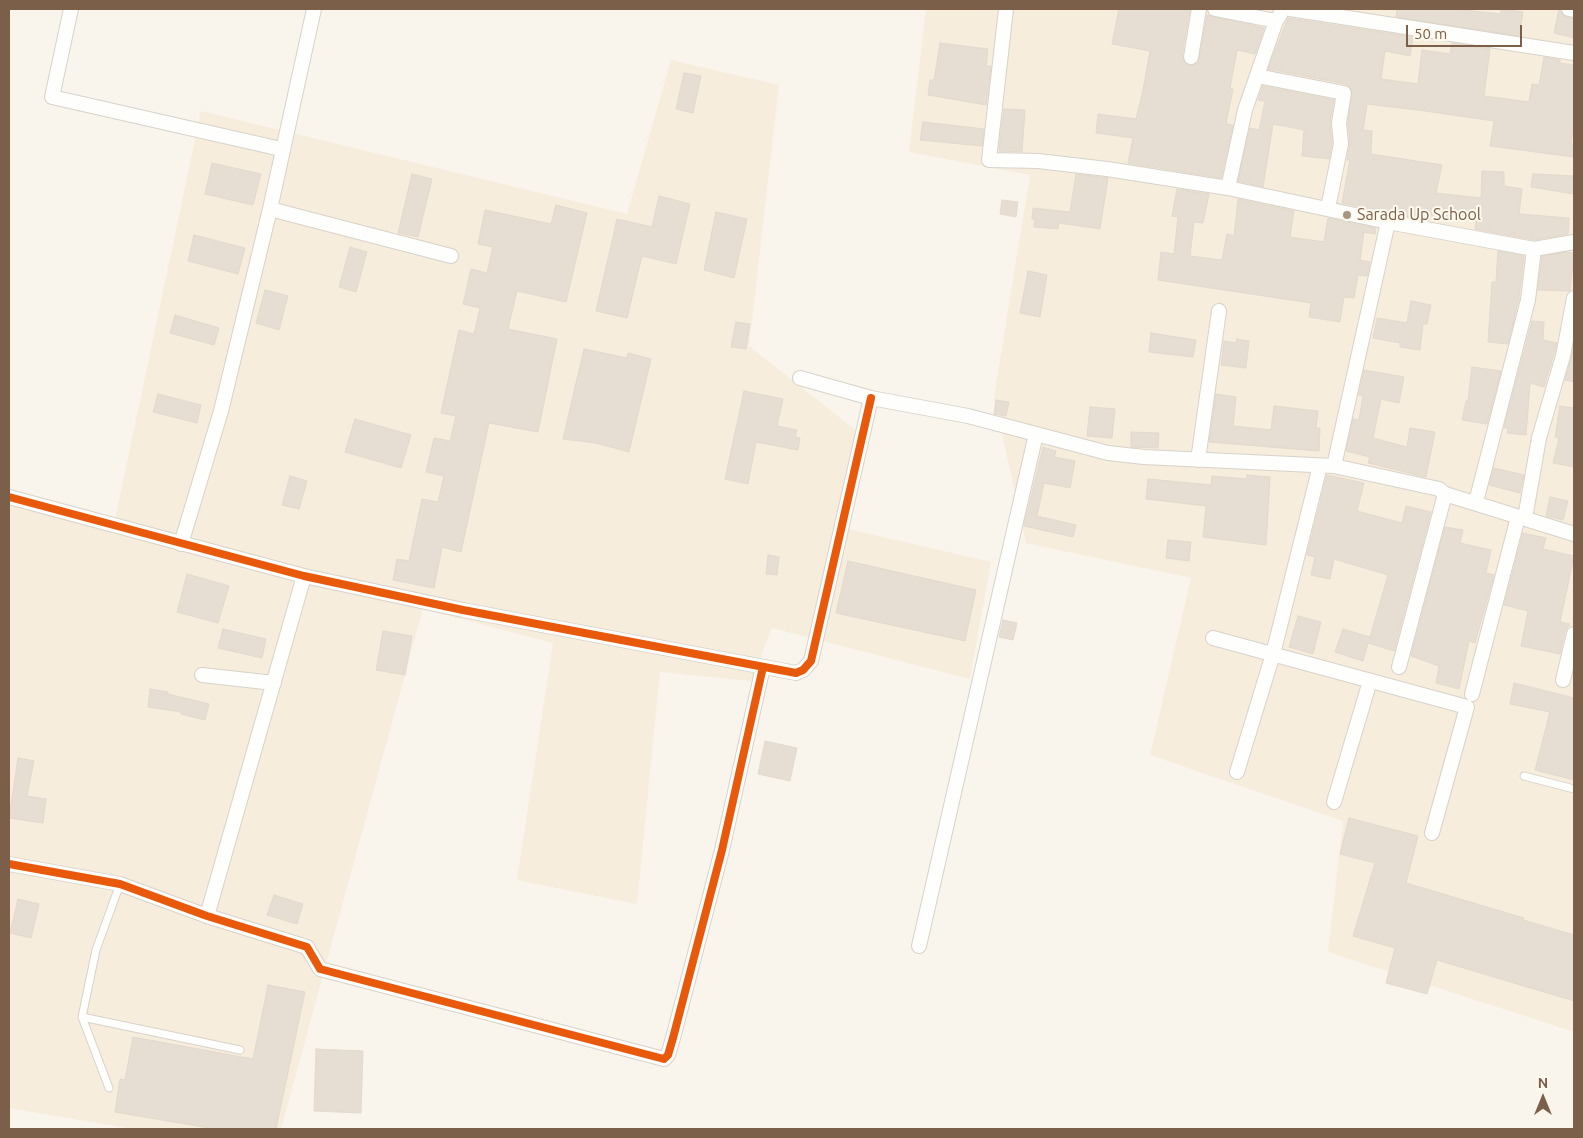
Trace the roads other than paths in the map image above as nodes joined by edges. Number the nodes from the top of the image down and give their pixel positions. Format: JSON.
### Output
{"nodes":[{"id":1,"x":71,"y":9,"type":"edge"},
{"id":2,"x":314,"y":9,"type":"edge"},
{"id":3,"x":1006,"y":9,"type":"edge"},
{"id":4,"x":1199,"y":9,"type":"edge"},
{"id":5,"x":1215,"y":9,"type":"edge"},
{"id":6,"x":1290,"y":9,"type":"edge"},
{"id":7,"x":1569,"y":9,"type":"edge"},
{"id":8,"x":1574,"y":10,"type":"edge"},
{"id":9,"x":1279,"y":15,"type":"edge"},
{"id":10,"x":1574,"y":52,"type":"edge"},
{"id":11,"x":1191,"y":57,"type":"dead end"},
{"id":12,"x":1257,"y":76,"type":"junction"},
{"id":13,"x":281,"y":149,"type":"junction"},
{"id":14,"x":1228,"y":188,"type":"junction"},
{"id":15,"x":1328,"y":208,"type":"junction"},
{"id":16,"x":270,"y":209,"type":"junction"},
{"id":17,"x":1388,"y":222,"type":"junction"},
{"id":18,"x":1574,"y":242,"type":"edge"},
{"id":19,"x":1534,"y":249,"type":"junction"},
{"id":20,"x":451,"y":256,"type":"dead end"},
{"id":21,"x":1574,"y":298,"type":"edge"},
{"id":22,"x":1219,"y":311,"type":"dead end"},
{"id":23,"x":800,"y":378,"type":"dead end"},
{"id":24,"x":871,"y":398,"type":"junction"},
{"id":25,"x":1036,"y":434,"type":"junction"},
{"id":26,"x":1198,"y":460,"type":"junction"},
{"id":27,"x":1320,"y":466,"type":"junction"},
{"id":28,"x":1334,"y":466,"type":"junction"},
{"id":29,"x":1445,"y":494,"type":"junction"},
{"id":30,"x":9,"y":497,"type":"edge"},
{"id":31,"x":1476,"y":502,"type":"junction"},
{"id":32,"x":1521,"y":517,"type":"junction"},
{"id":33,"x":1574,"y":534,"type":"edge"},
{"id":34,"x":181,"y":544,"type":"junction"},
{"id":35,"x":304,"y":576,"type":"junction"},
{"id":36,"x":1574,"y":634,"type":"edge"},
{"id":37,"x":1213,"y":638,"type":"dead end"},
{"id":38,"x":1273,"y":654,"type":"junction"},
{"id":39,"x":1399,"y":666,"type":"dead end"},
{"id":40,"x":763,"y":667,"type":"junction"},
{"id":41,"x":202,"y":675,"type":"dead end"},
{"id":42,"x":1370,"y":680,"type":"junction"},
{"id":43,"x":1563,"y":680,"type":"dead end"},
{"id":44,"x":274,"y":683,"type":"junction"},
{"id":45,"x":1472,"y":694,"type":"dead end"},
{"id":46,"x":1237,"y":772,"type":"dead end"},
{"id":47,"x":1524,"y":776,"type":"dead end"},
{"id":48,"x":1574,"y":789,"type":"edge"},
{"id":49,"x":1334,"y":802,"type":"dead end"},
{"id":50,"x":1432,"y":833,"type":"dead end"},
{"id":51,"x":9,"y":864,"type":"edge"},
{"id":52,"x":120,"y":884,"type":"junction"},
{"id":53,"x":207,"y":916,"type":"junction"},
{"id":54,"x":919,"y":946,"type":"dead end"},
{"id":55,"x":82,"y":1017,"type":"junction"},
{"id":56,"x":240,"y":1050,"type":"dead end"},
{"id":57,"x":109,"y":1088,"type":"dead end"}],
"edges":[{"from":1,"to":13,"type":"street"},
{"from":2,"to":13,"type":"street"},
{"from":3,"to":14,"type":"street"},
{"from":4,"to":11,"type":"street"},
{"from":5,"to":9,"type":"street"},
{"from":6,"to":10,"type":"street"},
{"from":7,"to":8,"type":"street"},
{"from":9,"to":12,"type":"street"},
{"from":12,"to":14,"type":"street"},
{"from":12,"to":15,"type":"street"},
{"from":13,"to":16,"type":"street"},
{"from":14,"to":15,"type":"street"},
{"from":15,"to":17,"type":"street"},
{"from":16,"to":20,"type":"street"},
{"from":16,"to":34,"type":"street"},
{"from":17,"to":19,"type":"street"},
{"from":17,"to":28,"type":"street"},
{"from":18,"to":19,"type":"street"},
{"from":19,"to":31,"type":"street"},
{"from":21,"to":32,"type":"street"},
{"from":22,"to":26,"type":"street"},
{"from":23,"to":24,"type":"street"},
{"from":24,"to":25,"type":"street"},
{"from":24,"to":40,"type":"street"},
{"from":25,"to":26,"type":"street"},
{"from":25,"to":54,"type":"street"},
{"from":26,"to":27,"type":"street"},
{"from":27,"to":28,"type":"street"},
{"from":27,"to":38,"type":"street"},
{"from":28,"to":29,"type":"street"},
{"from":29,"to":31,"type":"street"},
{"from":29,"to":39,"type":"street"},
{"from":30,"to":34,"type":"street"},
{"from":31,"to":32,"type":"street"},
{"from":32,"to":33,"type":"street"},
{"from":32,"to":45,"type":"street"},
{"from":34,"to":35,"type":"street"},
{"from":35,"to":40,"type":"street"},
{"from":35,"to":44,"type":"street"},
{"from":36,"to":43,"type":"street"},
{"from":37,"to":38,"type":"street"},
{"from":38,"to":42,"type":"street"},
{"from":38,"to":46,"type":"street"},
{"from":40,"to":53,"type":"street"},
{"from":41,"to":44,"type":"street"},
{"from":42,"to":49,"type":"street"},
{"from":42,"to":50,"type":"street"},
{"from":44,"to":53,"type":"street"},
{"from":47,"to":48,"type":"lane"},
{"from":51,"to":52,"type":"street"},
{"from":52,"to":53,"type":"street"},
{"from":52,"to":55,"type":"lane"},
{"from":55,"to":56,"type":"lane"},
{"from":55,"to":57,"type":"lane"}]}
